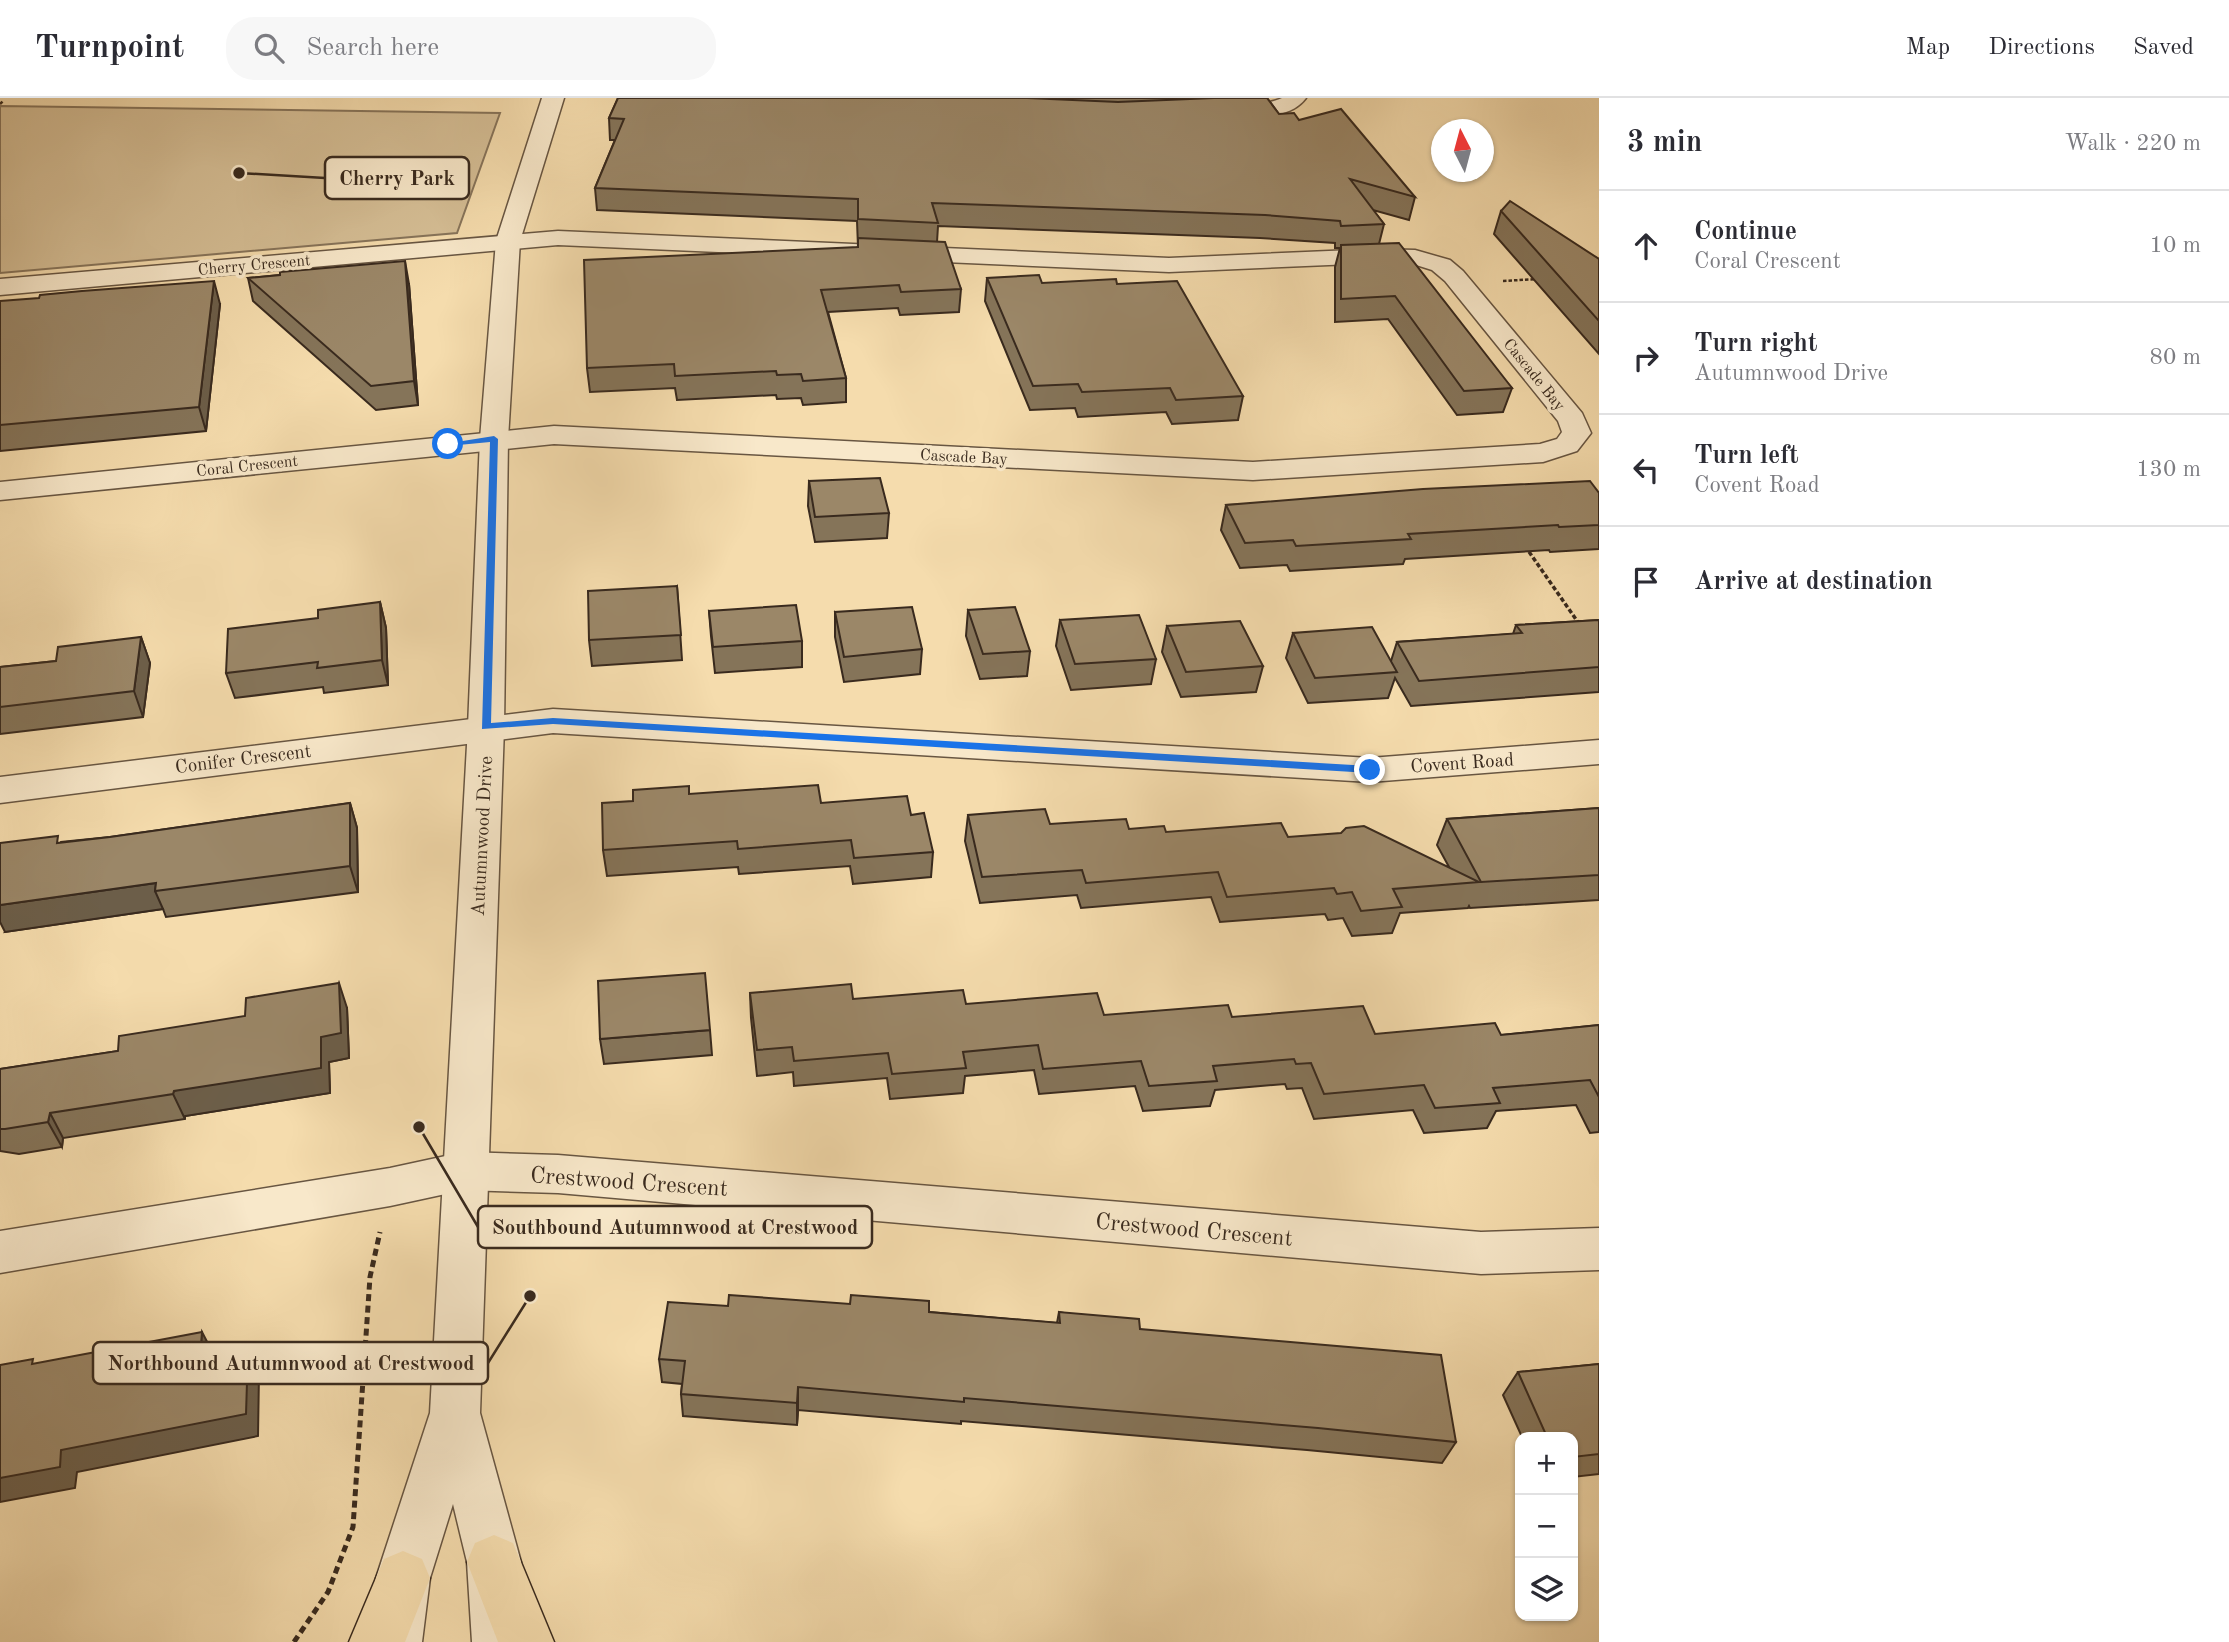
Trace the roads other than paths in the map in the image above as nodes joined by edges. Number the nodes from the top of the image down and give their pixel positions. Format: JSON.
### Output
{"nodes":[{"id":1,"x":553,"y":98,"type":"edge"},
{"id":2,"x":1295,"y":98,"type":"edge"},
{"id":3,"x":1201,"y":111,"type":"edge"},
{"id":4,"x":508,"y":241,"type":"junction"},
{"id":5,"x":0,"y":287,"type":"edge"},
{"id":6,"x":494,"y":439,"type":"junction"},
{"id":7,"x":0,"y":491,"type":"edge"},
{"id":8,"x":486,"y":727,"type":"junction"},
{"id":9,"x":1599,"y":752,"type":"edge"},
{"id":10,"x":0,"y":790,"type":"edge"},
{"id":11,"x":464,"y":1171,"type":"junction"},
{"id":12,"x":1599,"y":1249,"type":"edge"},
{"id":13,"x":0,"y":1252,"type":"edge"},
{"id":14,"x":455,"y":1413,"type":"junction"},
{"id":15,"x":494,"y":1562,"type":"junction"},
{"id":16,"x":403,"y":1578,"type":"junction"},
{"id":17,"x":377,"y":1642,"type":"edge"},
{"id":18,"x":394,"y":1642,"type":"edge"},
{"id":19,"x":500,"y":1642,"type":"edge"},
{"id":20,"x":526,"y":1642,"type":"edge"}],
"edges":[{"from":1,"to":4,"type":"street","name":"Autumnwood Drive"},
{"from":2,"to":3,"type":"street"},
{"from":4,"to":5,"type":"street","name":"Cherry Crescent"},
{"from":4,"to":6,"type":"street","name":"Autumnwood Drive"},
{"from":4,"to":6,"type":"street","name":"Cascade Bay"},
{"from":6,"to":7,"type":"street","name":"Coral Crescent"},
{"from":6,"to":8,"type":"street","name":"Autumnwood Drive"},
{"from":8,"to":9,"type":"street","name":"Covent Road"},
{"from":8,"to":10,"type":"street","name":"Conifer Crescent"},
{"from":8,"to":11,"type":"street","name":"Autumnwood Drive"},
{"from":11,"to":12,"type":"street","name":"Crestwood Crescent"},
{"from":11,"to":13,"type":"street","name":"Crestwood Crescent"},
{"from":11,"to":14,"type":"street","name":"Autumnwood Drive"},
{"from":14,"to":15,"type":"street","name":"Autumnwood Drive"},
{"from":14,"to":16,"type":"street","name":"Autumnwood Drive"},
{"from":15,"to":19,"type":"street","name":"Autumnwood Drive"},
{"from":15,"to":20,"type":"highway"},
{"from":16,"to":17,"type":"highway"},
{"from":16,"to":18,"type":"street","name":"Autumnwood Drive"}]}
